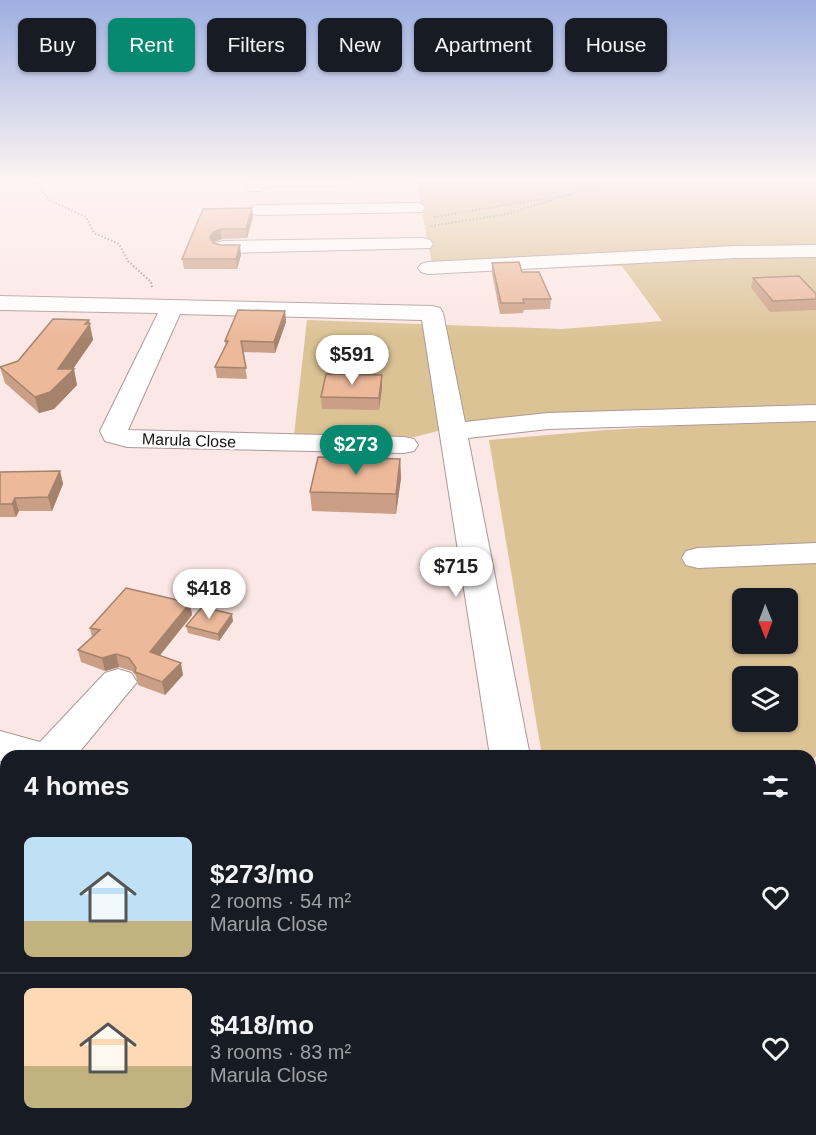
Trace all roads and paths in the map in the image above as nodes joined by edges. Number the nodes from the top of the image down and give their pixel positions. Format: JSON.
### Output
{"nodes":[{"id":1,"x":94,"y":233,"type":"edge"},
{"id":2,"x":317,"y":233,"type":"edge"},
{"id":3,"x":421,"y":233,"type":"edge"},
{"id":4,"x":223,"y":247,"type":"edge"},
{"id":5,"x":816,"y":251,"type":"edge"},
{"id":6,"x":430,"y":289,"type":"junction"},
{"id":7,"x":2,"y":306,"type":"edge"},
{"id":8,"x":165,"y":307,"type":"junction"},
{"id":9,"x":816,"y":413,"type":"edge"},
{"id":10,"x":453,"y":431,"type":"junction"},
{"id":11,"x":404,"y":445,"type":"dead end"},
{"id":12,"x":816,"y":553,"type":"edge"},
{"id":13,"x":698,"y":558,"type":"dead end"},
{"id":14,"x":118,"y":682,"type":"dead end"},
{"id":15,"x":57,"y":750,"type":"edge"},
{"id":16,"x":509,"y":750,"type":"edge"}],
"edges":[{"from":1,"to":8,"type":"path"},
{"from":2,"to":4,"type":"street"},
{"from":3,"to":6,"type":"street"},
{"from":5,"to":6,"type":"street"},
{"from":6,"to":8,"type":"street"},
{"from":6,"to":10,"type":"street"},
{"from":7,"to":8,"type":"street"},
{"from":8,"to":11,"type":"street","name":"Marula Close"},
{"from":9,"to":10,"type":"street"},
{"from":10,"to":16,"type":"street"},
{"from":12,"to":13,"type":"street"},
{"from":14,"to":15,"type":"street"}]}
